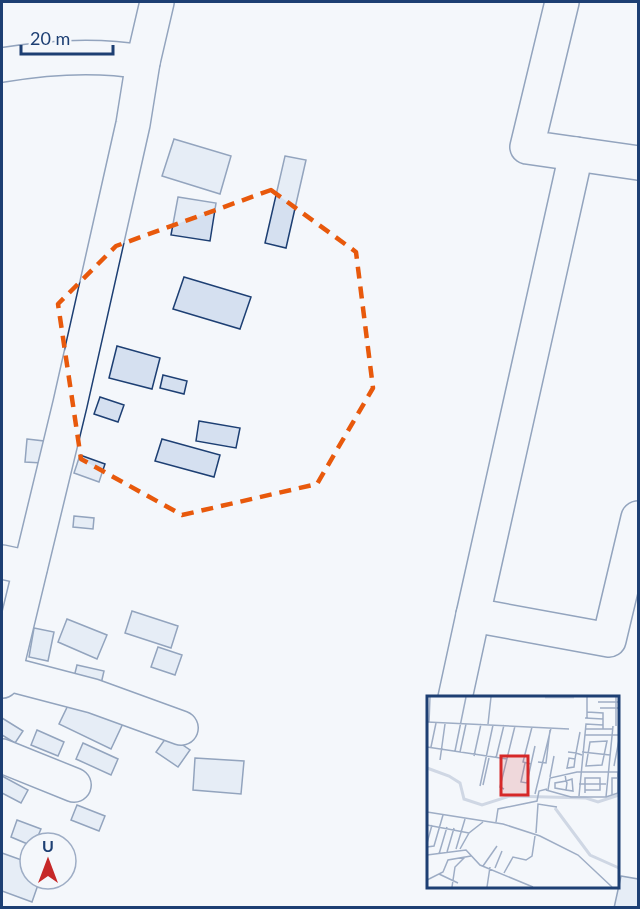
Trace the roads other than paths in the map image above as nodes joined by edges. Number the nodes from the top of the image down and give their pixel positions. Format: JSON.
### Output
{"nodes":[{"id":1,"x":157,"y":2,"type":"edge"},
{"id":2,"x":562,"y":2,"type":"edge"},
{"id":3,"x":143,"y":62,"type":"junction"},
{"id":4,"x":2,"y":65,"type":"edge"},
{"id":5,"x":576,"y":154,"type":"junction"},
{"id":6,"x":639,"y":163,"type":"edge"},
{"id":7,"x":639,"y":518,"type":"edge"},
{"id":8,"x":16,"y":565,"type":"edge"},
{"id":9,"x":472,"y":615,"type":"junction"},
{"id":10,"x":3,"y":677,"type":"edge"},
{"id":11,"x":455,"y":696,"type":"edge"},
{"id":12,"x":180,"y":728,"type":"dead end"},
{"id":13,"x":2,"y":756,"type":"edge"},
{"id":14,"x":74,"y":785,"type":"dead end"}],
"edges":[{"from":1,"to":3,"type":"street"},
{"from":2,"to":5,"type":"street"},
{"from":3,"to":4,"type":"street"},
{"from":3,"to":8,"type":"street"},
{"from":5,"to":6,"type":"street"},
{"from":5,"to":9,"type":"street"},
{"from":7,"to":9,"type":"street"},
{"from":8,"to":10,"type":"street"},
{"from":9,"to":11,"type":"street"},
{"from":10,"to":12,"type":"street"},
{"from":13,"to":14,"type":"street"}]}
